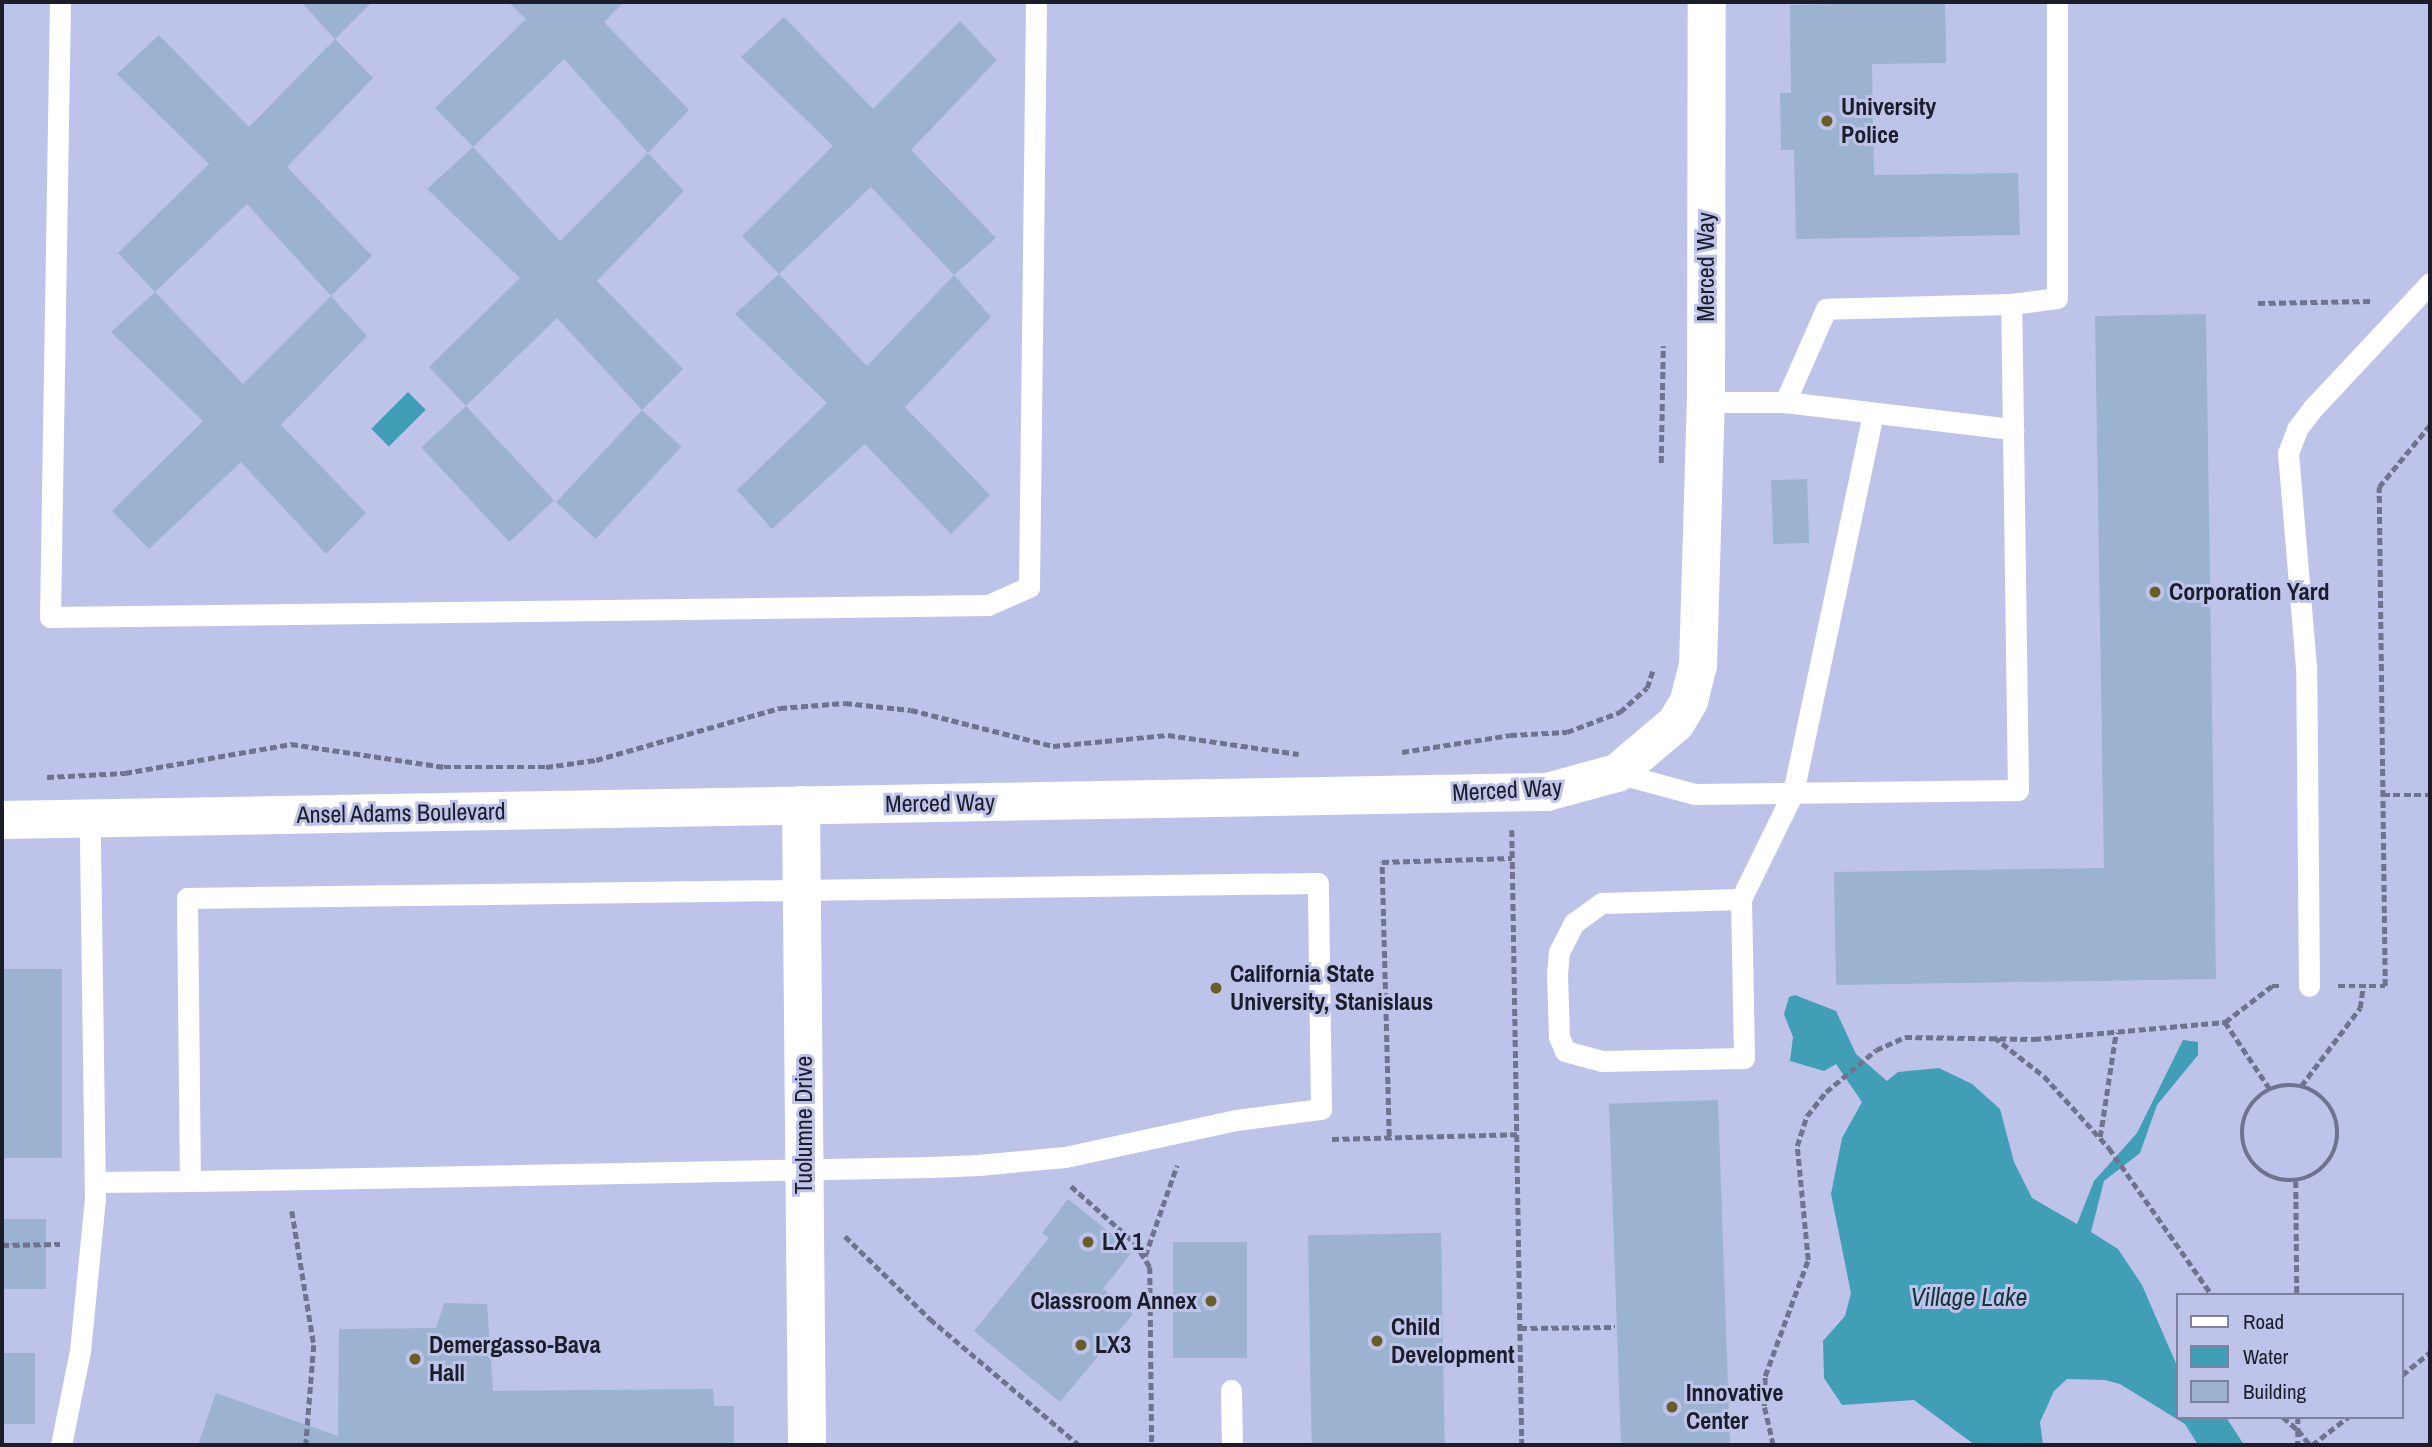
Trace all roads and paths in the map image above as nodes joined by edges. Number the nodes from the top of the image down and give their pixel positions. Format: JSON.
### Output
{"nodes":[{"id":1,"x":60,"y":2,"type":"edge"},
{"id":2,"x":1036,"y":2,"type":"edge"},
{"id":3,"x":1707,"y":2,"type":"edge"},
{"id":4,"x":2057,"y":2,"type":"edge"},
{"id":5,"x":2430,"y":283,"type":"edge"},
{"id":6,"x":2373,"y":300,"type":"dead end"},
{"id":7,"x":2258,"y":303,"type":"dead end"},
{"id":8,"x":2011,"y":304,"type":"junction"},
{"id":9,"x":1664,"y":333,"type":"dead end"},
{"id":10,"x":1706,"y":402,"type":"junction"},
{"id":11,"x":1784,"y":402,"type":"junction"},
{"id":12,"x":1873,"y":413,"type":"junction"},
{"id":13,"x":2430,"y":425,"type":"edge"},
{"id":14,"x":2012,"y":429,"type":"junction"},
{"id":15,"x":1661,"y":470,"type":"dead end"},
{"id":16,"x":1658,"y":657,"type":"dead end"},
{"id":17,"x":1391,"y":753,"type":"dead end"},
{"id":18,"x":1305,"y":755,"type":"dead end"},
{"id":19,"x":1617,"y":773,"type":"junction"},
{"id":20,"x":38,"y":777,"type":"dead end"},
{"id":21,"x":1793,"y":793,"type":"junction"},
{"id":22,"x":2383,"y":795,"type":"junction"},
{"id":23,"x":2430,"y":795,"type":"edge"},
{"id":24,"x":801,"y":805,"type":"junction"},
{"id":25,"x":90,"y":819,"type":"junction"},
{"id":26,"x":2,"y":820,"type":"edge"},
{"id":27,"x":1512,"y":822,"type":"dead end"},
{"id":28,"x":1512,"y":858,"type":"junction"},
{"id":29,"x":802,"y":890,"type":"junction"},
{"id":30,"x":1741,"y":899,"type":"junction"},
{"id":31,"x":2309,"y":986,"type":"junction"},
{"id":32,"x":2363,"y":986,"type":"junction"},
{"id":33,"x":2225,"y":1022,"type":"junction"},
{"id":34,"x":2116,"y":1032,"type":"junction"},
{"id":35,"x":1993,"y":1037,"type":"junction"},
{"id":36,"x":2301,"y":1086,"type":"junction"},
{"id":37,"x":2270,"y":1089,"type":"junction"},
{"id":38,"x":1517,"y":1134,"type":"junction"},
{"id":39,"x":1389,"y":1136,"type":"junction"},
{"id":40,"x":2100,"y":1138,"type":"junction"},
{"id":41,"x":1324,"y":1139,"type":"dead end"},
{"id":42,"x":1189,"y":1162,"type":"dead end"},
{"id":43,"x":190,"y":1181,"type":"junction"},
{"id":44,"x":2296,"y":1181,"type":"junction"},
{"id":45,"x":95,"y":1182,"type":"junction"},
{"id":46,"x":804,"y":1183,"type":"junction"},
{"id":47,"x":1070,"y":1186,"type":"dead end"},
{"id":48,"x":290,"y":1205,"type":"dead end"},
{"id":49,"x":66,"y":1244,"type":"dead end"},
{"id":50,"x":2,"y":1245,"type":"edge"},
{"id":51,"x":1145,"y":1256,"type":"junction"},
{"id":52,"x":2211,"y":1293,"type":"edge"},
{"id":53,"x":2297,"y":1293,"type":"edge"},
{"id":54,"x":1615,"y":1327,"type":"dead end"},
{"id":55,"x":1520,"y":1328,"type":"junction"},
{"id":56,"x":2430,"y":1352,"type":"edge"},
{"id":57,"x":2404,"y":1373,"type":"edge"},
{"id":58,"x":1231,"y":1390,"type":"dead end"},
{"id":59,"x":2285,"y":1419,"type":"edge"},
{"id":60,"x":2298,"y":1419,"type":"edge"},
{"id":61,"x":2345,"y":1419,"type":"edge"},
{"id":62,"x":2298,"y":1430,"type":"junction"},
{"id":63,"x":61,"y":1445,"type":"edge"},
{"id":64,"x":306,"y":1445,"type":"edge"},
{"id":65,"x":807,"y":1445,"type":"edge"},
{"id":66,"x":1079,"y":1445,"type":"edge"},
{"id":67,"x":1152,"y":1445,"type":"edge"},
{"id":68,"x":1232,"y":1445,"type":"edge"},
{"id":69,"x":1522,"y":1445,"type":"edge"},
{"id":70,"x":1773,"y":1445,"type":"edge"},
{"id":71,"x":2298,"y":1445,"type":"edge"},
{"id":72,"x":2311,"y":1445,"type":"edge"}],
"edges":[{"from":1,"to":2,"type":"lane"},
{"from":3,"to":10,"type":"street","name":"Merced Way"},
{"from":4,"to":8,"type":"lane"},
{"from":5,"to":31,"type":"lane"},
{"from":6,"to":7,"type":"path"},
{"from":8,"to":11,"type":"lane"},
{"from":8,"to":14,"type":"lane"},
{"from":9,"to":15,"type":"path"},
{"from":10,"to":11,"type":"lane"},
{"from":10,"to":19,"type":"street","name":"Merced Way"},
{"from":11,"to":12,"type":"lane"},
{"from":12,"to":14,"type":"lane"},
{"from":12,"to":21,"type":"lane"},
{"from":13,"to":22,"type":"path"},
{"from":14,"to":21,"type":"lane"},
{"from":16,"to":17,"type":"path"},
{"from":18,"to":20,"type":"path"},
{"from":19,"to":21,"type":"lane"},
{"from":19,"to":24,"type":"street","name":"Merced Way"},
{"from":21,"to":30,"type":"lane"},
{"from":22,"to":23,"type":"path"},
{"from":22,"to":32,"type":"path"},
{"from":24,"to":25,"type":"street","name":"Ansel Adams Boulevard"},
{"from":24,"to":29,"type":"street","name":"Tuolumne Drive"},
{"from":25,"to":26,"type":"street","name":"Ansel Adams Boulevard"},
{"from":25,"to":45,"type":"lane"},
{"from":27,"to":28,"type":"path"},
{"from":28,"to":38,"type":"path"},
{"from":28,"to":39,"type":"path"},
{"from":29,"to":43,"type":"lane"},
{"from":29,"to":46,"type":"street","name":"Tuolumne Drive"},
{"from":29,"to":46,"type":"lane"},
{"from":30,"to":30,"type":"lane"},
{"from":31,"to":32,"type":"path"},
{"from":31,"to":33,"type":"path"},
{"from":32,"to":36,"type":"path"},
{"from":33,"to":34,"type":"path"},
{"from":33,"to":37,"type":"path"},
{"from":34,"to":35,"type":"path"},
{"from":34,"to":40,"type":"path"},
{"from":35,"to":40,"type":"path"},
{"from":35,"to":70,"type":"path"},
{"from":36,"to":37,"type":"path"},
{"from":36,"to":44,"type":"path"},
{"from":37,"to":44,"type":"path"},
{"from":38,"to":39,"type":"path"},
{"from":38,"to":55,"type":"path"},
{"from":39,"to":41,"type":"path"},
{"from":40,"to":52,"type":"path"},
{"from":42,"to":51,"type":"path"},
{"from":43,"to":45,"type":"lane"},
{"from":43,"to":46,"type":"lane"},
{"from":44,"to":53,"type":"path"},
{"from":45,"to":63,"type":"lane"},
{"from":46,"to":65,"type":"street","name":"Tuolumne Drive"},
{"from":46,"to":66,"type":"path"},
{"from":47,"to":51,"type":"path"},
{"from":48,"to":64,"type":"path"},
{"from":49,"to":50,"type":"path"},
{"from":51,"to":67,"type":"path"},
{"from":54,"to":55,"type":"path"},
{"from":55,"to":69,"type":"path"},
{"from":56,"to":57,"type":"path"},
{"from":58,"to":68,"type":"lane"},
{"from":59,"to":62,"type":"path"},
{"from":60,"to":62,"type":"path"},
{"from":61,"to":72,"type":"path"},
{"from":62,"to":71,"type":"path"},
{"from":62,"to":72,"type":"path"}]}
